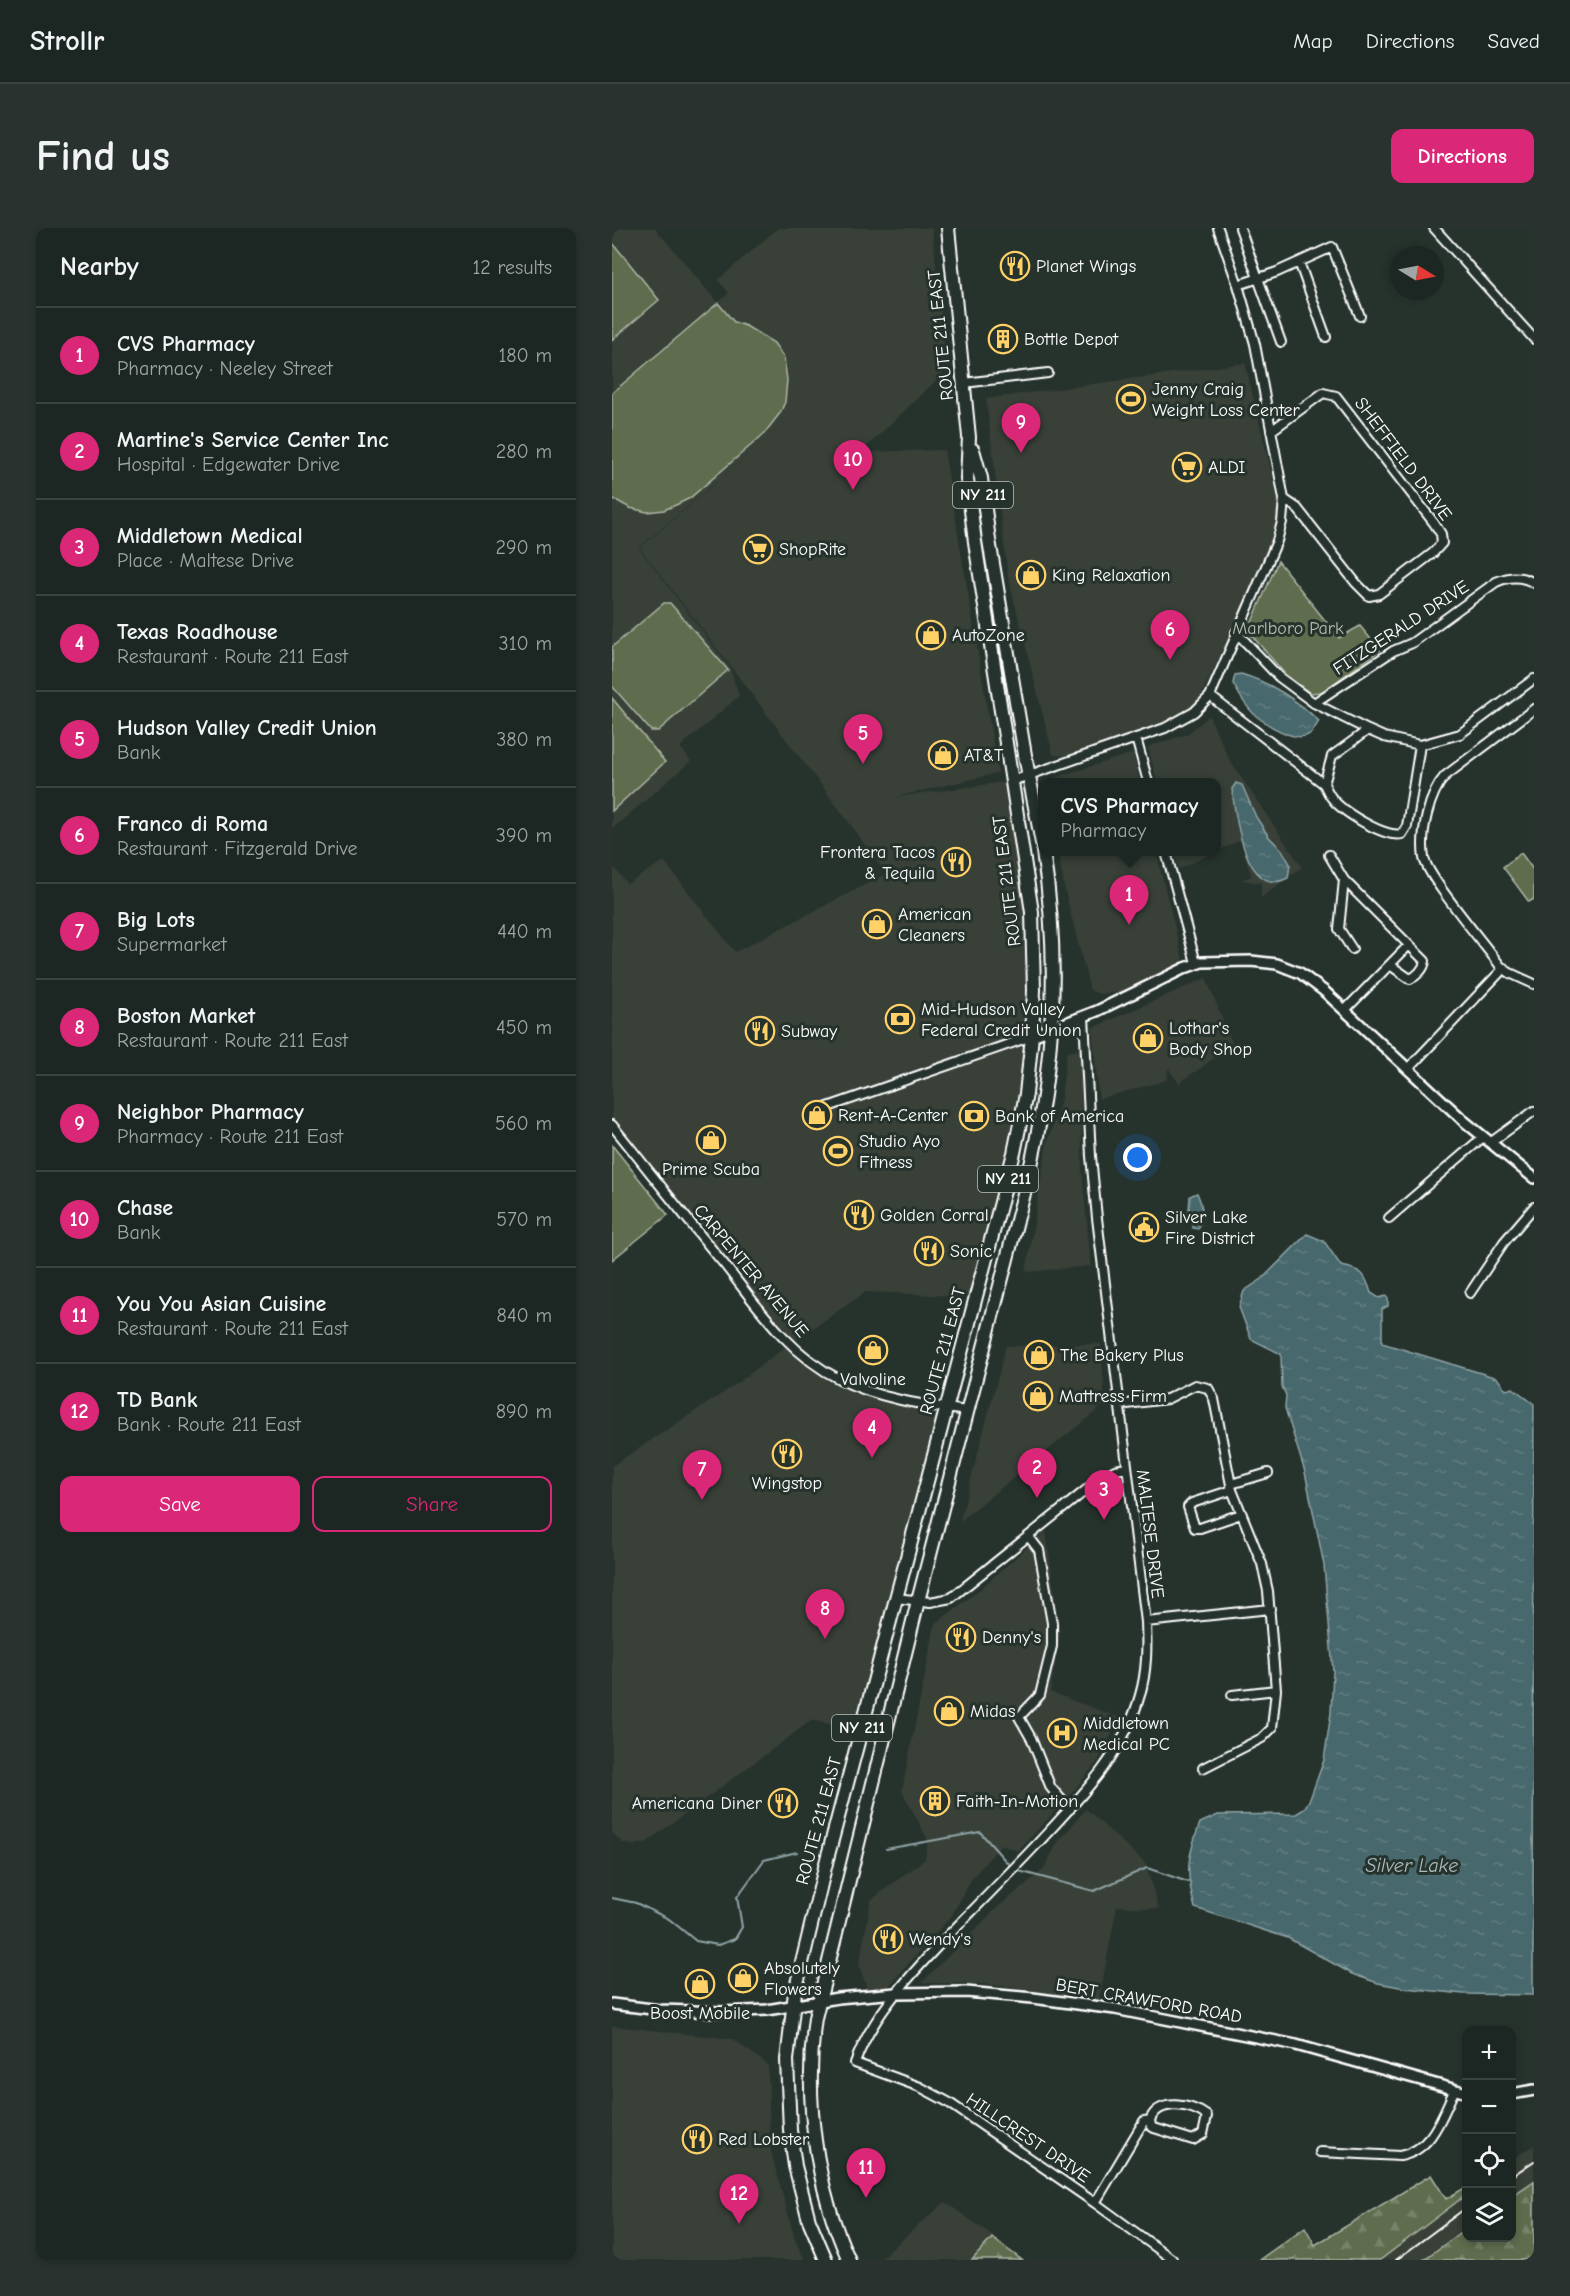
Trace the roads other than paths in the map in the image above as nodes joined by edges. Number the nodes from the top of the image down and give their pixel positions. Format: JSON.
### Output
{"nodes":[{"id":1,"x":948,"y":228,"type":"edge"},
{"id":2,"x":1218,"y":228,"type":"edge"},
{"id":3,"x":1240,"y":228,"type":"edge"},
{"id":4,"x":1434,"y":228,"type":"edge"},
{"id":5,"x":1299,"y":262,"type":"junction"},
{"id":6,"x":1258,"y":278,"type":"junction"},
{"id":7,"x":1238,"y":285,"type":"junction"},
{"id":8,"x":1360,"y":316,"type":"dead end"},
{"id":9,"x":1326,"y":337,"type":"dead end"},
{"id":10,"x":1534,"y":339,"type":"edge"},
{"id":11,"x":1281,"y":342,"type":"dead end"},
{"id":12,"x":1048,"y":373,"type":"dead end"},
{"id":13,"x":964,"y":383,"type":"junction"},
{"id":14,"x":1271,"y":431,"type":"junction"},
{"id":15,"x":969,"y":437,"type":"junction"},
{"id":16,"x":1284,"y":499,"type":"junction"},
{"id":17,"x":1534,"y":583,"type":"edge"},
{"id":18,"x":1236,"y":632,"type":"junction"},
{"id":19,"x":1534,"y":680,"type":"edge"},
{"id":20,"x":1210,"y":696,"type":"junction"},
{"id":21,"x":1314,"y":704,"type":"junction"},
{"id":22,"x":1534,"y":709,"type":"edge"},
{"id":23,"x":1368,"y":730,"type":"junction"},
{"id":24,"x":1136,"y":738,"type":"junction"},
{"id":25,"x":1420,"y":745,"type":"junction"},
{"id":26,"x":1029,"y":774,"type":"junction"},
{"id":27,"x":1147,"y":778,"type":"edge"},
{"id":28,"x":1012,"y":781,"type":"junction"},
{"id":29,"x":1324,"y":784,"type":"junction"},
{"id":30,"x":1038,"y":822,"type":"edge"},
{"id":31,"x":1329,"y":855,"type":"dead end"},
{"id":32,"x":1043,"y":856,"type":"edge"},
{"id":33,"x":1167,"y":856,"type":"edge"},
{"id":34,"x":1344,"y":880,"type":"junction"},
{"id":35,"x":1409,"y":945,"type":"junction"},
{"id":36,"x":1352,"y":949,"type":"dead end"},
{"id":37,"x":1196,"y":963,"type":"junction"},
{"id":38,"x":1390,"y":965,"type":"junction"},
{"id":39,"x":1504,"y":968,"type":"junction"},
{"id":40,"x":1534,"y":984,"type":"edge"},
{"id":41,"x":1345,"y":1010,"type":"junction"},
{"id":42,"x":1084,"y":1016,"type":"junction"},
{"id":43,"x":1053,"y":1028,"type":"junction"},
{"id":44,"x":1032,"y":1036,"type":"junction"},
{"id":45,"x":1408,"y":1069,"type":"junction"},
{"id":46,"x":825,"y":1108,"type":"dead end"},
{"id":47,"x":1534,"y":1112,"type":"edge"},
{"id":48,"x":612,"y":1125,"type":"edge"},
{"id":49,"x":1486,"y":1140,"type":"junction"},
{"id":50,"x":1534,"y":1178,"type":"edge"},
{"id":51,"x":1534,"y":1207,"type":"edge"},
{"id":52,"x":1389,"y":1218,"type":"dead end"},
{"id":53,"x":1470,"y":1293,"type":"dead end"},
{"id":54,"x":1119,"y":1405,"type":"junction"},
{"id":55,"x":947,"y":1408,"type":"junction"},
{"id":56,"x":967,"y":1412,"type":"junction"},
{"id":57,"x":1127,"y":1468,"type":"junction"},
{"id":58,"x":1268,"y":1473,"type":"dead end"},
{"id":59,"x":1231,"y":1487,"type":"junction"},
{"id":60,"x":1241,"y":1514,"type":"junction"},
{"id":61,"x":1029,"y":1537,"type":"junction"},
{"id":62,"x":896,"y":1598,"type":"junction"},
{"id":63,"x":918,"y":1601,"type":"junction"},
{"id":64,"x":1270,"y":1609,"type":"junction"},
{"id":65,"x":1146,"y":1622,"type":"junction"},
{"id":66,"x":1276,"y":1690,"type":"junction"},
{"id":67,"x":1232,"y":1695,"type":"dead end"},
{"id":68,"x":1203,"y":1768,"type":"dead end"},
{"id":69,"x":1070,"y":1809,"type":"junction"},
{"id":70,"x":896,"y":1993,"type":"junction"},
{"id":71,"x":818,"y":2002,"type":"junction"},
{"id":72,"x":612,"y":2004,"type":"edge"},
{"id":73,"x":792,"y":2007,"type":"junction"},
{"id":74,"x":855,"y":2062,"type":"joint"},
{"id":75,"x":1534,"y":2090,"type":"edge"},
{"id":76,"x":1454,"y":2091,"type":"junction"},
{"id":77,"x":1462,"y":2092,"type":"edge"},
{"id":78,"x":1516,"y":2093,"type":"edge"},
{"id":79,"x":1150,"y":2120,"type":"junction"},
{"id":80,"x":1320,"y":2152,"type":"dead end"},
{"id":81,"x":1095,"y":2203,"type":"junction"},
{"id":82,"x":837,"y":2230,"type":"junction"},
{"id":83,"x":817,"y":2240,"type":"junction"},
{"id":84,"x":1172,"y":2259,"type":"edge"},
{"id":85,"x":826,"y":2260,"type":"edge"},
{"id":86,"x":849,"y":2260,"type":"edge"}],
"edges":[{"from":1,"to":13,"type":"main road","name":"ROUTE 211 EAST","number":"NY 211"},
{"from":2,"to":7,"type":"street"},
{"from":3,"to":6,"type":"street"},
{"from":4,"to":10,"type":"street"},
{"from":5,"to":6,"type":"street"},
{"from":5,"to":8,"type":"street"},
{"from":5,"to":9,"type":"street"},
{"from":6,"to":7,"type":"street"},
{"from":6,"to":11,"type":"street"},
{"from":7,"to":14,"type":"street"},
{"from":12,"to":13,"type":"street"},
{"from":13,"to":15,"type":"main road","name":"ROUTE 211 EAST","number":"NY 211"},
{"from":14,"to":16,"type":"street"},
{"from":14,"to":16,"type":"street","name":"SHEFFIELD DRIVE"},
{"from":15,"to":26,"type":"main road","name":"ROUTE 211 EAST","number":"NY 211"},
{"from":15,"to":28,"type":"main road","name":"ROUTE 211 EAST","number":"NY 211"},
{"from":16,"to":18,"type":"street"},
{"from":17,"to":21,"type":"street","name":"FITZGERALD DRIVE"},
{"from":18,"to":20,"type":"street"},
{"from":18,"to":21,"type":"street"},
{"from":19,"to":25,"type":"street"},
{"from":20,"to":24,"type":"street"},
{"from":20,"to":29,"type":"street"},
{"from":21,"to":23,"type":"street"},
{"from":22,"to":39,"type":"street"},
{"from":23,"to":25,"type":"street"},
{"from":23,"to":29,"type":"street"},
{"from":24,"to":26,"type":"street"},
{"from":24,"to":27,"type":"street"},
{"from":25,"to":29,"type":"street"},
{"from":26,"to":28,"type":"street"},
{"from":26,"to":30,"type":"main road","name":"ROUTE 211 EAST","number":"NY 211"},
{"from":28,"to":44,"type":"main road","name":"ROUTE 211 EAST","number":"NY 211"},
{"from":31,"to":34,"type":"street"},
{"from":32,"to":43,"type":"main road","number":"NY 211"},
{"from":33,"to":37,"type":"street"},
{"from":34,"to":35,"type":"street"},
{"from":34,"to":36,"type":"street"},
{"from":35,"to":38,"type":"street"},
{"from":35,"to":38,"type":"street"},
{"from":37,"to":41,"type":"street"},
{"from":37,"to":42,"type":"street"},
{"from":38,"to":41,"type":"street"},
{"from":39,"to":40,"type":"street"},
{"from":39,"to":45,"type":"street"},
{"from":41,"to":45,"type":"street"},
{"from":42,"to":43,"type":"street"},
{"from":42,"to":54,"type":"street","name":"MALTESE DRIVE"},
{"from":43,"to":44,"type":"street"},
{"from":43,"to":56,"type":"main road","number":"NY 211"},
{"from":44,"to":46,"type":"street"},
{"from":44,"to":55,"type":"main road","name":"ROUTE 211 EAST","number":"NY 211"},
{"from":45,"to":49,"type":"street"},
{"from":47,"to":49,"type":"street"},
{"from":48,"to":55,"type":"street","name":"CARPENTER AVENUE"},
{"from":49,"to":50,"type":"street"},
{"from":49,"to":52,"type":"street"},
{"from":51,"to":53,"type":"street"},
{"from":54,"to":57,"type":"street","name":"MALTESE DRIVE"},
{"from":54,"to":59,"type":"street"},
{"from":55,"to":56,"type":"street","name":"CARPENTER AVENUE"},
{"from":55,"to":62,"type":"main road","name":"ROUTE 211 EAST","number":"NY 211"},
{"from":56,"to":63,"type":"main road","number":"NY 211"},
{"from":57,"to":61,"type":"street"},
{"from":57,"to":65,"type":"street","name":"MALTESE DRIVE"},
{"from":58,"to":59,"type":"street"},
{"from":59,"to":60,"type":"street"},
{"from":59,"to":60,"type":"street"},
{"from":60,"to":64,"type":"street"},
{"from":61,"to":63,"type":"street"},
{"from":61,"to":69,"type":"street"},
{"from":62,"to":63,"type":"street"},
{"from":62,"to":73,"type":"main road","name":"ROUTE 211 EAST","number":"NY 211"},
{"from":63,"to":71,"type":"main road","number":"NY 211"},
{"from":64,"to":65,"type":"street"},
{"from":64,"to":66,"type":"street"},
{"from":65,"to":69,"type":"street","name":"MALTESE DRIVE"},
{"from":66,"to":67,"type":"street"},
{"from":66,"to":68,"type":"street"},
{"from":69,"to":70,"type":"street","name":"MALTESE DRIVE"},
{"from":70,"to":71,"type":"street","name":"BERT CRAWFORD ROAD"},
{"from":70,"to":74,"type":"street","name":"MALTESE DRIVE"},
{"from":70,"to":76,"type":"street","name":"BERT CRAWFORD ROAD"},
{"from":71,"to":73,"type":"street","name":"BERT CRAWFORD ROAD"},
{"from":71,"to":82,"type":"main road","number":"NY 211"},
{"from":72,"to":73,"type":"street","name":"BERT CRAWFORD ROAD"},
{"from":73,"to":83,"type":"main road","name":"ROUTE 211 EAST","number":"NY 211"},
{"from":74,"to":81,"type":"street","name":"HILLCREST DRIVE"},
{"from":75,"to":78,"type":"street"},
{"from":76,"to":77,"type":"street","name":"BERT CRAWFORD ROAD"},
{"from":76,"to":80,"type":"street"},
{"from":79,"to":79,"type":"street"},
{"from":79,"to":81,"type":"street"},
{"from":81,"to":84,"type":"street","name":"HILLCREST DRIVE"},
{"from":82,"to":83,"type":"main road"},
{"from":82,"to":86,"type":"main road","number":"NY 211"},
{"from":83,"to":85,"type":"main road","name":"ROUTE 211 EAST","number":"NY 211"}]}
